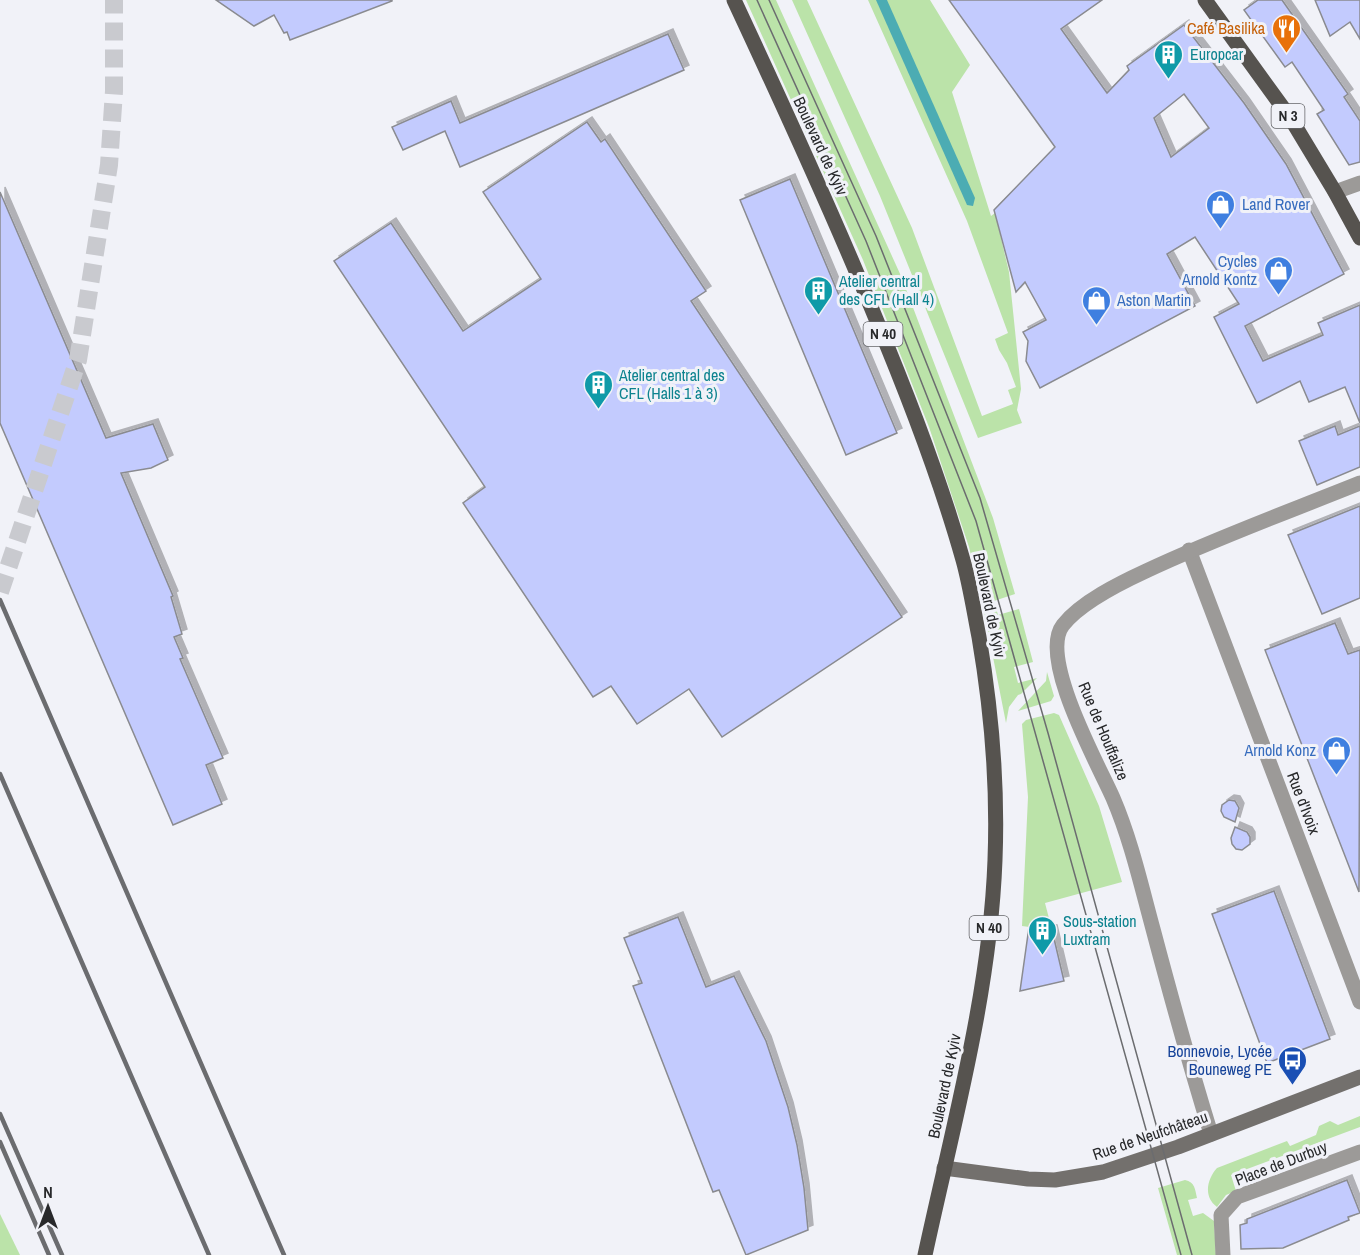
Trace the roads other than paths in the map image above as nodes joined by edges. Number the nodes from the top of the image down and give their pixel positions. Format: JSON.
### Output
{"nodes":[{"id":1,"x":734,"y":0,"type":"edge"},
{"id":2,"x":1205,"y":0,"type":"edge"},
{"id":3,"x":1360,"y":183,"type":"edge"},
{"id":4,"x":1335,"y":192,"type":"junction"},
{"id":5,"x":1360,"y":238,"type":"edge"},
{"id":6,"x":1360,"y":483,"type":"edge"},
{"id":7,"x":1189,"y":550,"type":"junction"},
{"id":8,"x":1360,"y":1002,"type":"edge"},
{"id":9,"x":1360,"y":1077,"type":"edge"},
{"id":10,"x":1211,"y":1134,"type":"junction"},
{"id":11,"x":1360,"y":1152,"type":"edge"},
{"id":12,"x":944,"y":1168,"type":"junction"},
{"id":13,"x":925,"y":1255,"type":"edge"},
{"id":14,"x":1223,"y":1255,"type":"edge"}],
"edges":[{"from":1,"to":12,"type":"main road","name":"Boulevard de Kyiv","number":"N 40"},
{"from":2,"to":4,"type":"main road","number":"N 3"},
{"from":3,"to":4,"type":"street"},
{"from":4,"to":5,"type":"main road","number":"N 3"},
{"from":6,"to":7,"type":"street","name":"Rue de Houffalize"},
{"from":7,"to":8,"type":"street","name":"Rue d'Ivoix"},
{"from":7,"to":10,"type":"street","name":"Rue de Houffalize"},
{"from":9,"to":10,"type":"main road","name":"Rue de Neufchâteau"},
{"from":10,"to":12,"type":"main road","name":"Rue de Neufchâteau"},
{"from":11,"to":14,"type":"street","name":"Place de Durbuy"},
{"from":12,"to":13,"type":"main road","name":"Boulevard de Kyiv","number":"N 40"}]}
